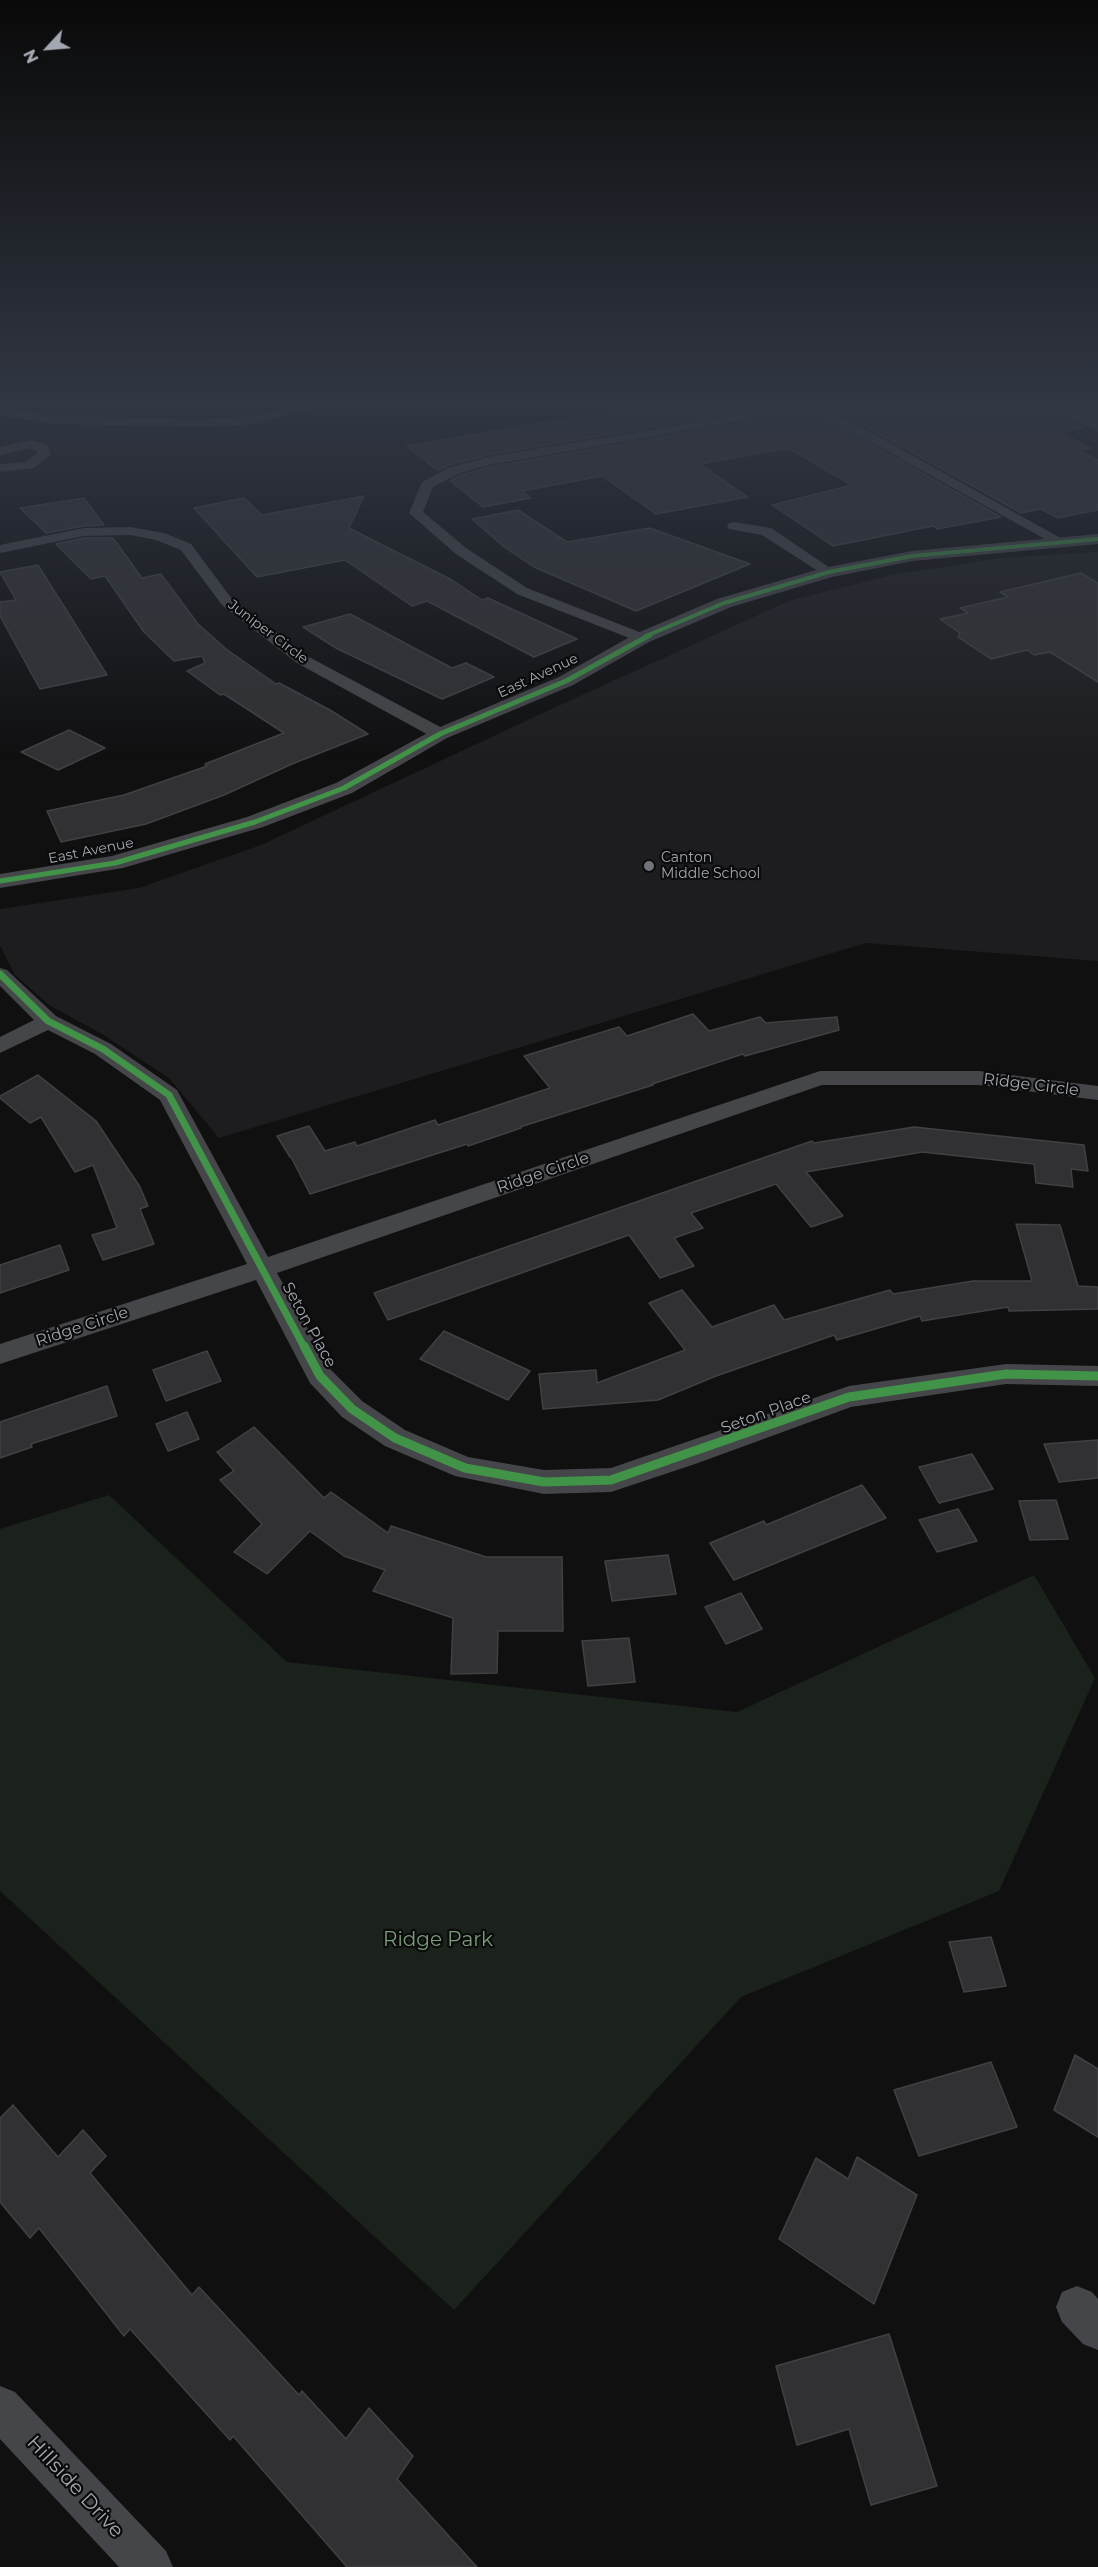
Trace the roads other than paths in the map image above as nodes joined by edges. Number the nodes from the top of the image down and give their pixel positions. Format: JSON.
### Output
{"nodes":[{"id":1,"x":424,"y":520,"type":"edge"},
{"id":2,"x":1020,"y":520,"type":"edge"},
{"id":3,"x":734,"y":526,"type":"dead end"},
{"id":4,"x":1098,"y":539,"type":"edge"},
{"id":5,"x":1059,"y":541,"type":"junction"},
{"id":6,"x":0,"y":549,"type":"edge"},
{"id":7,"x":829,"y":572,"type":"junction"},
{"id":8,"x":642,"y":638,"type":"junction"},
{"id":9,"x":440,"y":734,"type":"junction"},
{"id":10,"x":0,"y":881,"type":"edge"},
{"id":11,"x":0,"y":975,"type":"edge"},
{"id":12,"x":48,"y":1022,"type":"junction"},
{"id":13,"x":0,"y":1046,"type":"edge"},
{"id":14,"x":1098,"y":1093,"type":"edge"},
{"id":15,"x":263,"y":1268,"type":"junction"},
{"id":16,"x":0,"y":1354,"type":"edge"},
{"id":17,"x":1098,"y":1376,"type":"edge"},
{"id":18,"x":0,"y":2407,"type":"edge"},
{"id":19,"x":150,"y":2567,"type":"edge"}],
"edges":[{"from":1,"to":8,"type":"street"},
{"from":2,"to":5,"type":"street"},
{"from":3,"to":7,"type":"street"},
{"from":4,"to":5,"type":"street","name":"East Avenue"},
{"from":5,"to":7,"type":"street","name":"East Avenue"},
{"from":6,"to":9,"type":"street","name":"Juniper Circle"},
{"from":7,"to":8,"type":"street","name":"East Avenue"},
{"from":8,"to":9,"type":"street","name":"East Avenue"},
{"from":9,"to":10,"type":"street","name":"East Avenue"},
{"from":11,"to":12,"type":"street","name":"Seton Place"},
{"from":12,"to":13,"type":"street"},
{"from":12,"to":15,"type":"street","name":"Seton Place"},
{"from":14,"to":15,"type":"street","name":"Ridge Circle"},
{"from":15,"to":16,"type":"street","name":"Ridge Circle"},
{"from":15,"to":17,"type":"street","name":"Seton Place"},
{"from":18,"to":19,"type":"street","name":"Hillside Drive"}]}
